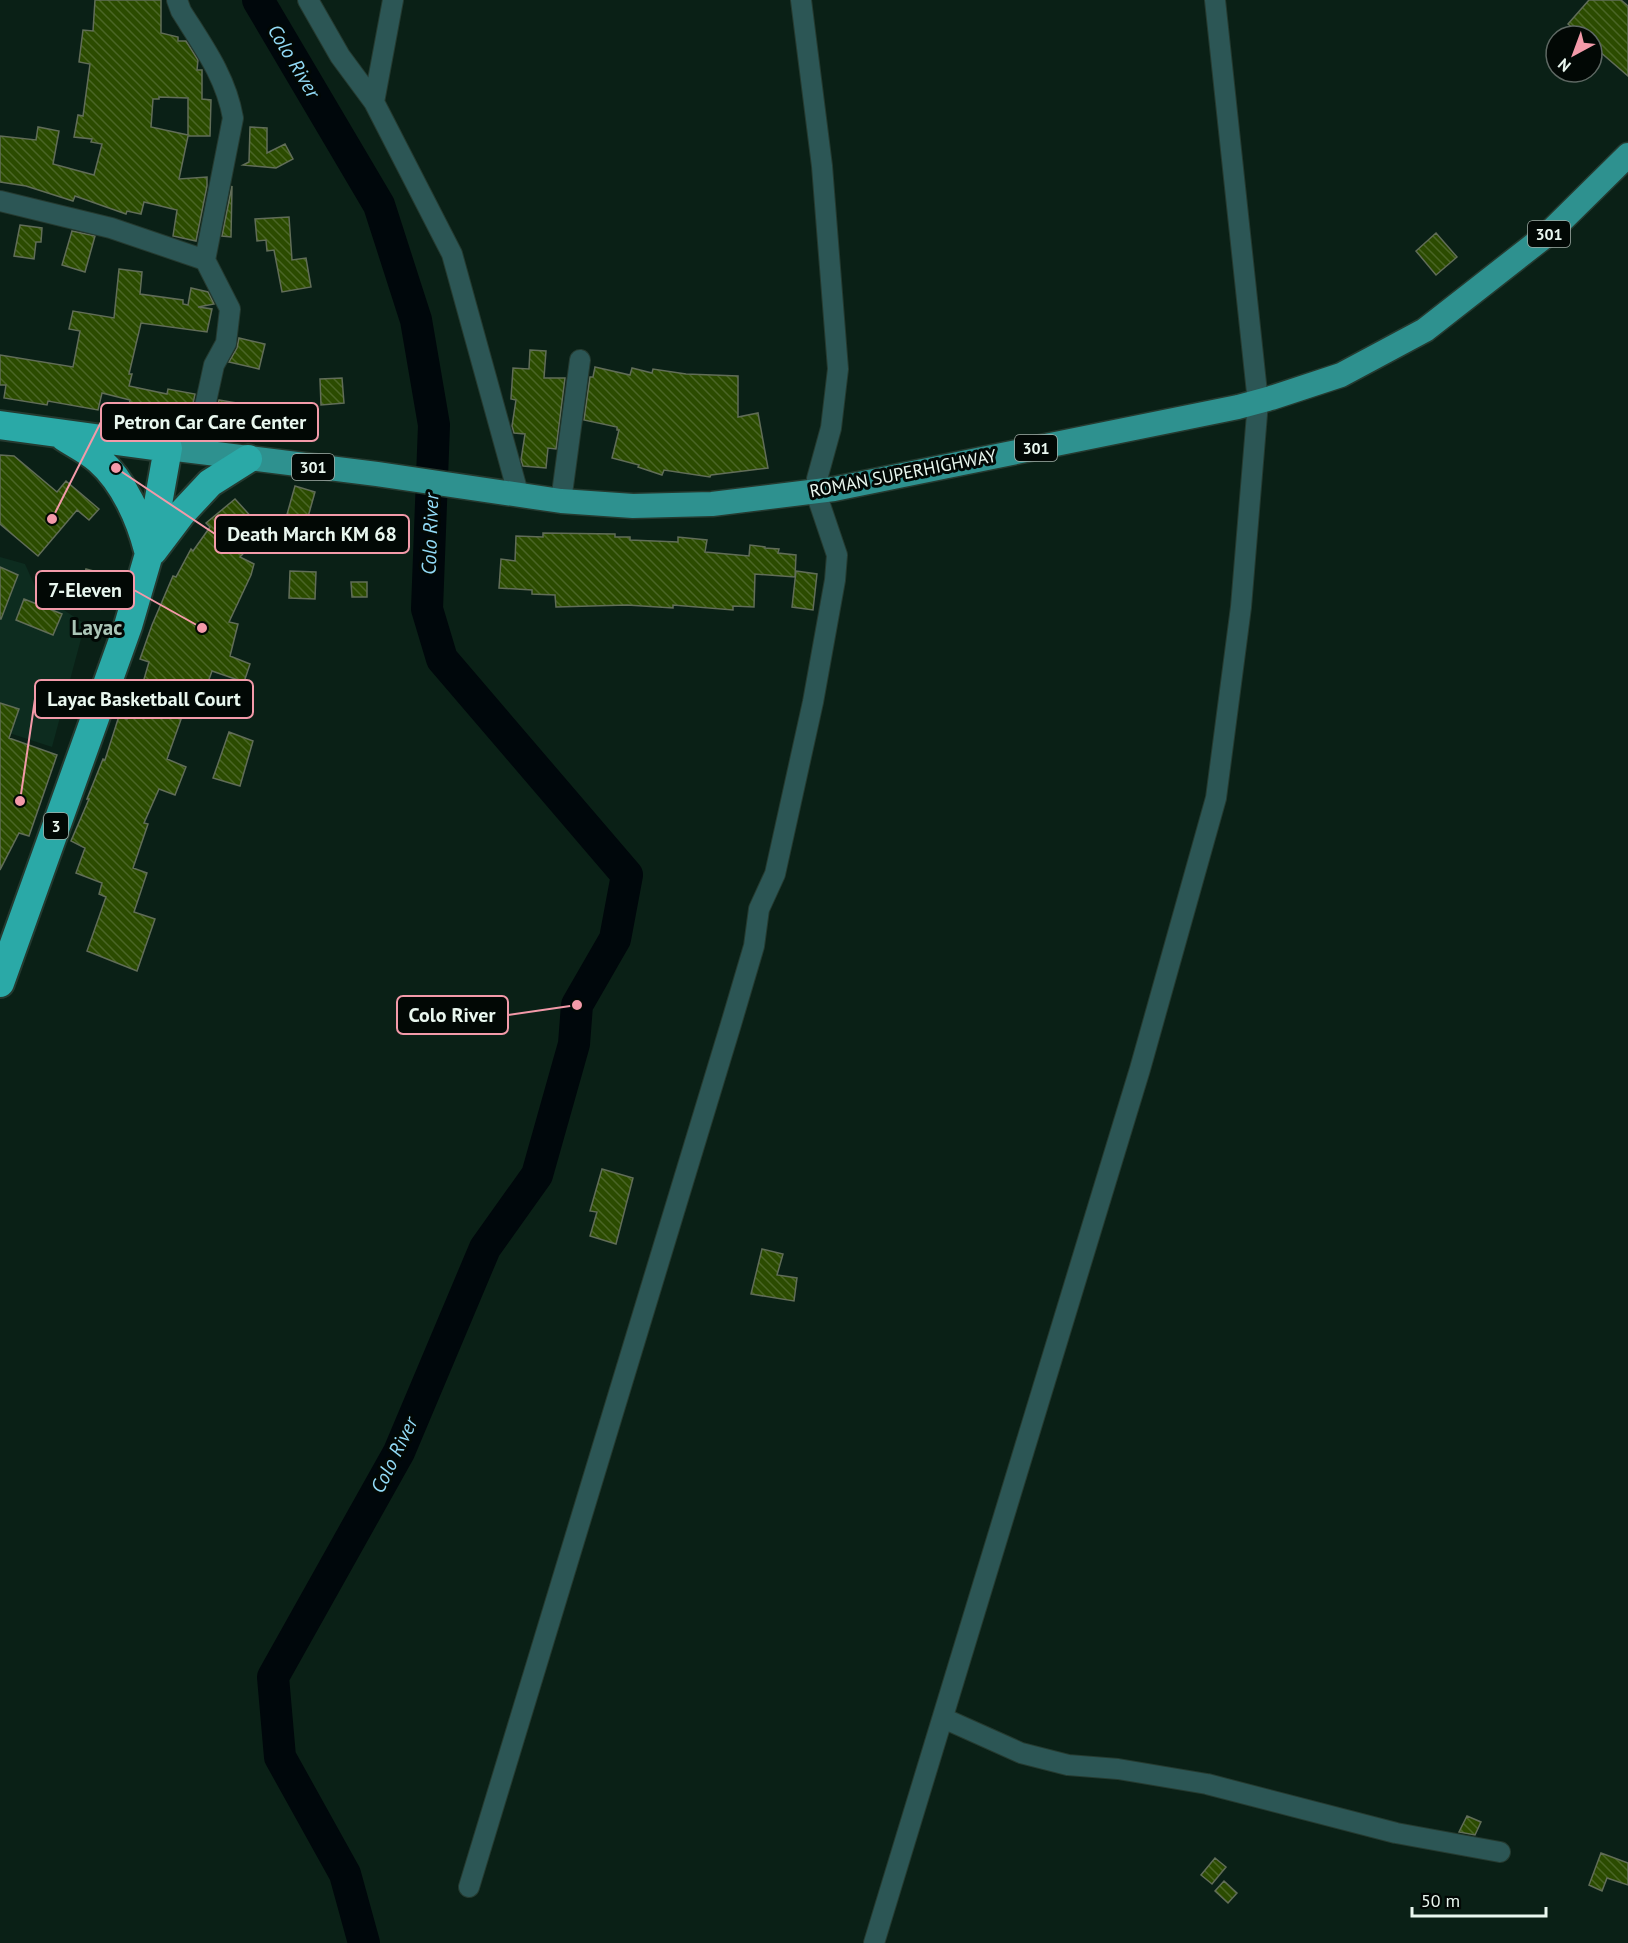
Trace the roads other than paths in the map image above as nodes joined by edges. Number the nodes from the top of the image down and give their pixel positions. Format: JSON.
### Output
{"nodes":[{"id":1,"x":177,"y":0,"type":"edge"},
{"id":2,"x":308,"y":0,"type":"edge"},
{"id":3,"x":393,"y":0,"type":"edge"},
{"id":4,"x":801,"y":0,"type":"edge"},
{"id":5,"x":1215,"y":0,"type":"edge"},
{"id":6,"x":374,"y":102,"type":"junction"},
{"id":7,"x":1628,"y":155,"type":"edge"},
{"id":8,"x":0,"y":201,"type":"edge"},
{"id":9,"x":205,"y":260,"type":"junction"},
{"id":10,"x":580,"y":360,"type":"dead end"},
{"id":11,"x":1248,"y":404,"type":"junction"},
{"id":12,"x":0,"y":425,"type":"edge"},
{"id":13,"x":57,"y":432,"type":"junction"},
{"id":14,"x":182,"y":450,"type":"junction"},
{"id":15,"x":248,"y":459,"type":"junction"},
{"id":16,"x":822,"y":486,"type":"junction"},
{"id":17,"x":511,"y":492,"type":"junction"},
{"id":18,"x":561,"y":501,"type":"junction"},
{"id":19,"x":149,"y":556,"type":"junction"},
{"id":20,"x":0,"y":983,"type":"edge"},
{"id":21,"x":943,"y":1719,"type":"junction"},
{"id":22,"x":1500,"y":1852,"type":"dead end"},
{"id":23,"x":469,"y":1887,"type":"dead end"},
{"id":24,"x":874,"y":1943,"type":"edge"}],
"edges":[{"from":1,"to":9,"type":"street"},
{"from":2,"to":6,"type":"street"},
{"from":3,"to":6,"type":"street"},
{"from":4,"to":16,"type":"street"},
{"from":5,"to":11,"type":"street"},
{"from":6,"to":17,"type":"street"},
{"from":7,"to":11,"type":"main road","name":"ROMAN SUPERHIGHWAY","number":"301"},
{"from":8,"to":9,"type":"street"},
{"from":9,"to":14,"type":"street"},
{"from":10,"to":18,"type":"street"},
{"from":11,"to":16,"type":"main road","name":"ROMAN SUPERHIGHWAY","number":"301"},
{"from":11,"to":21,"type":"street"},
{"from":12,"to":13,"type":"highway"},
{"from":13,"to":14,"type":"highway"},
{"from":13,"to":19,"type":"highway"},
{"from":14,"to":15,"type":"main road","name":"ROMAN SUPERHIGHWAY","number":"301"},
{"from":14,"to":19,"type":"highway","number":"3"},
{"from":15,"to":17,"type":"main road","name":"ROMAN SUPERHIGHWAY","number":"301"},
{"from":15,"to":19,"type":"highway"},
{"from":16,"to":18,"type":"main road","name":"ROMAN SUPERHIGHWAY","number":"301"},
{"from":16,"to":23,"type":"street"},
{"from":17,"to":18,"type":"main road","name":"ROMAN SUPERHIGHWAY","number":"301"},
{"from":19,"to":20,"type":"highway","number":"3"},
{"from":21,"to":22,"type":"street"},
{"from":21,"to":24,"type":"street"}]}
